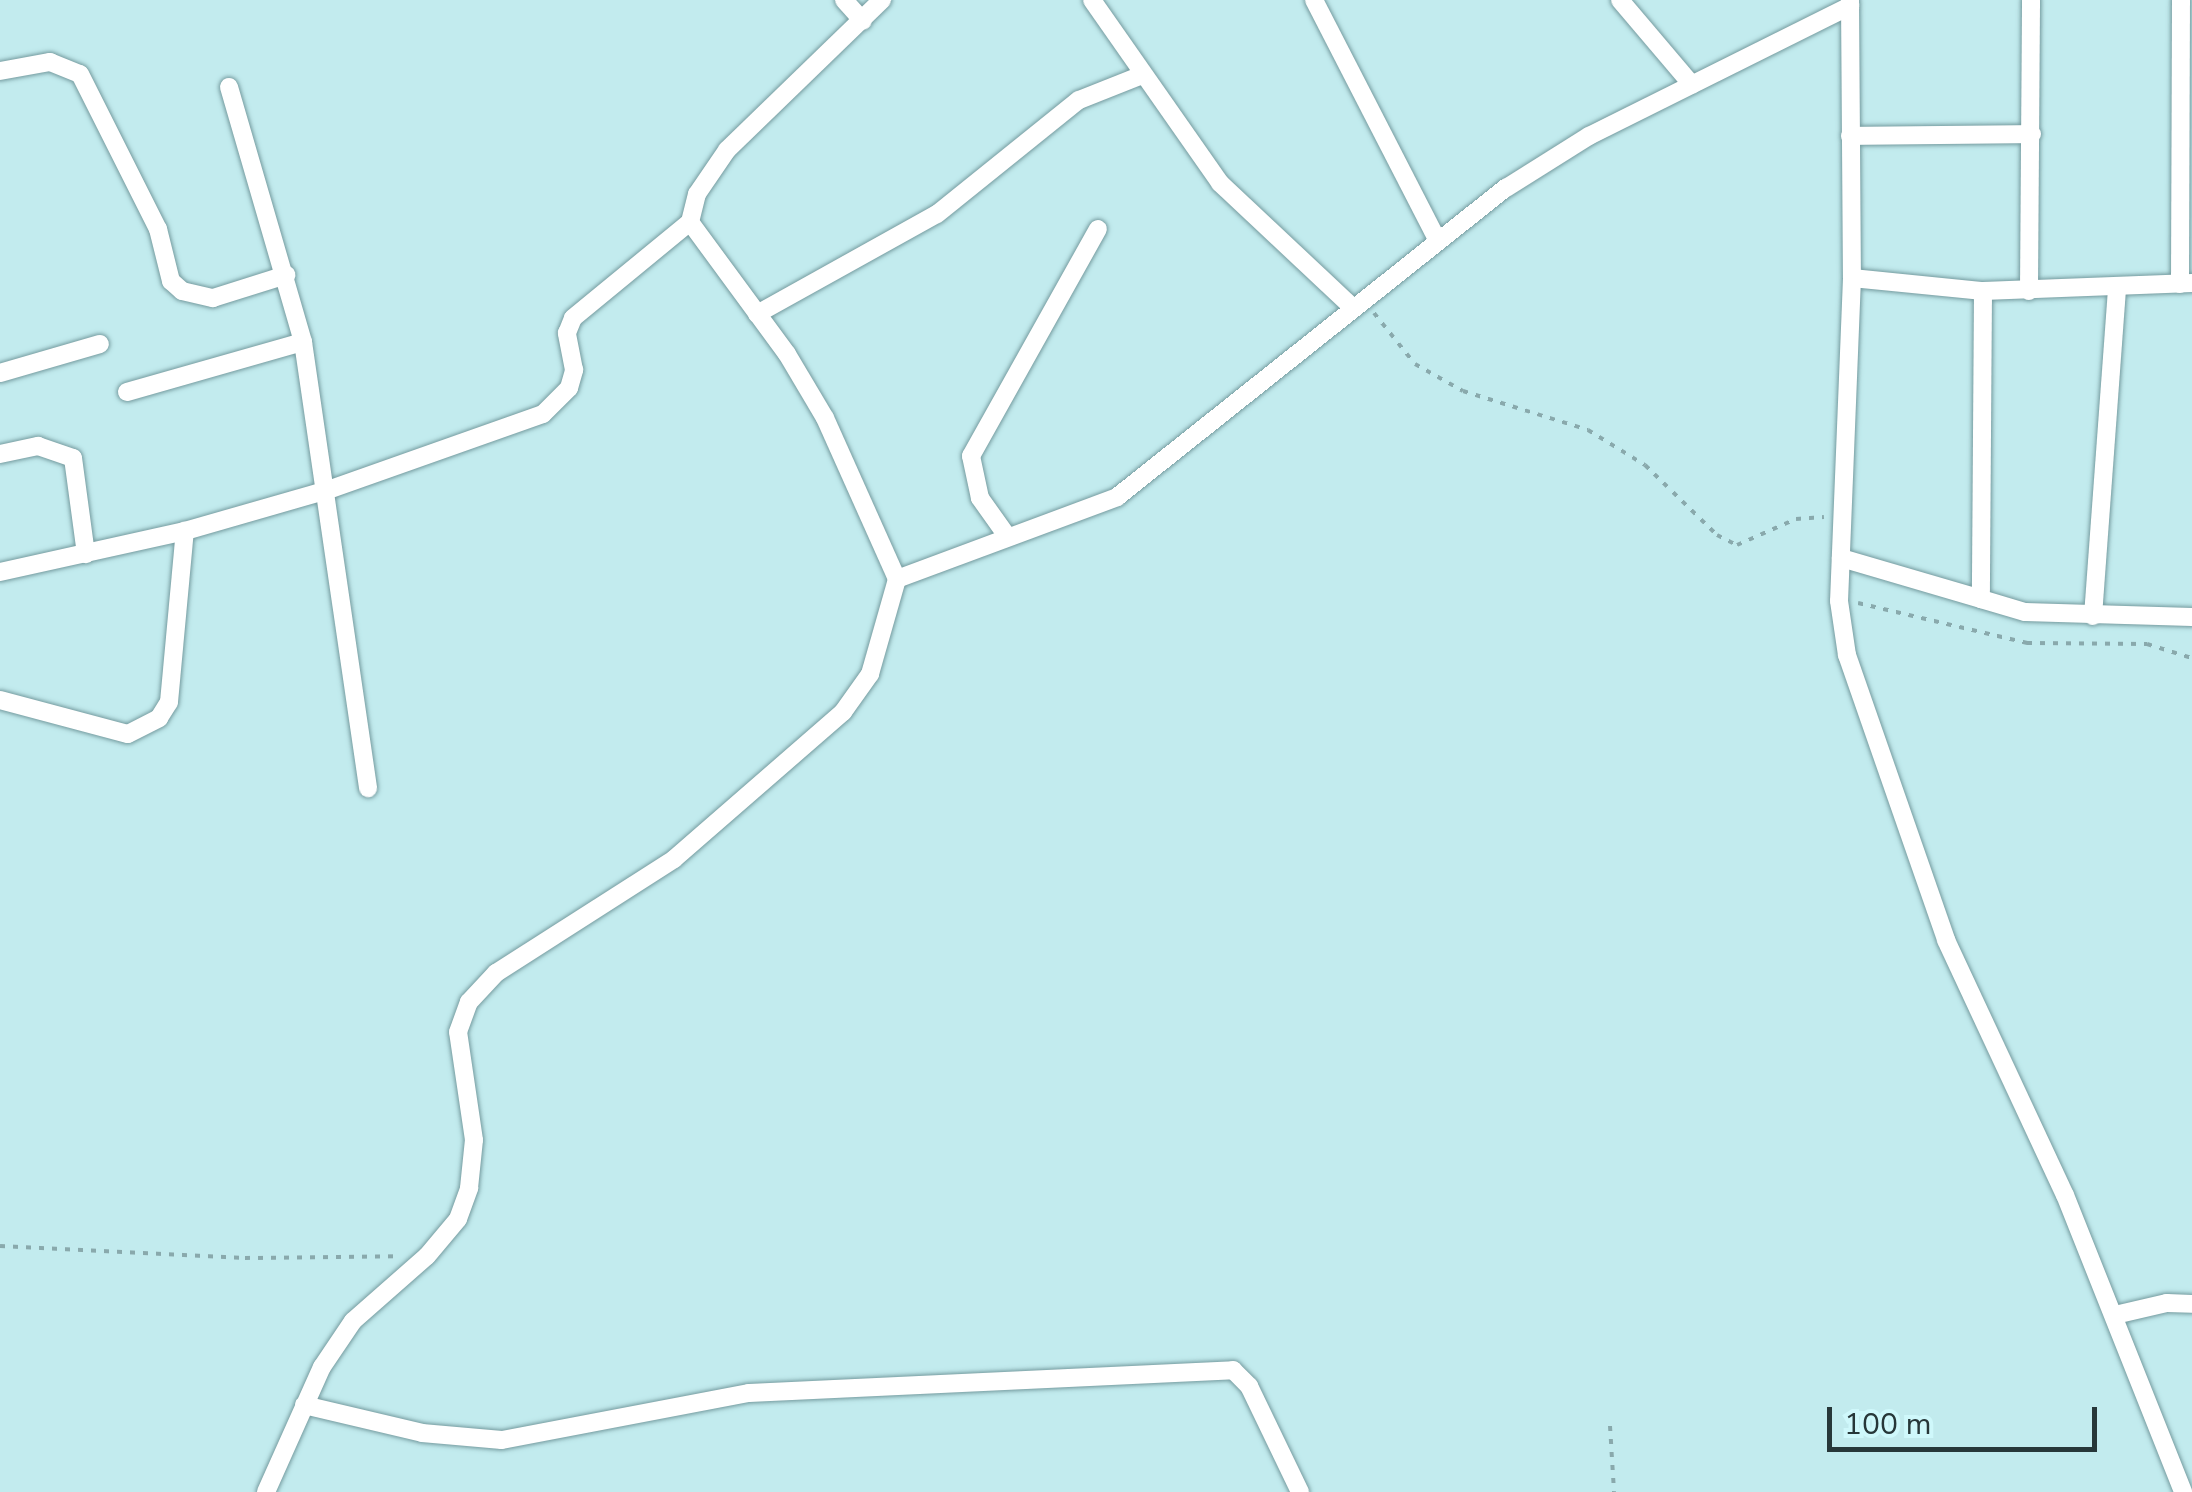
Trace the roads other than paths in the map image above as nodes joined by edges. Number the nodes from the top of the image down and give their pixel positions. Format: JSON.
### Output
{"nodes":[{"id":1,"x":844,"y":0,"type":"edge"},
{"id":2,"x":882,"y":0,"type":"edge"},
{"id":3,"x":1092,"y":0,"type":"edge"},
{"id":4,"x":1314,"y":0,"type":"edge"},
{"id":5,"x":1620,"y":0,"type":"edge"},
{"id":6,"x":2032,"y":0,"type":"edge"},
{"id":7,"x":2181,"y":0,"type":"edge"},
{"id":8,"x":1850,"y":3,"type":"edge"},
{"id":9,"x":863,"y":21,"type":"junction"},
{"id":10,"x":0,"y":71,"type":"edge"},
{"id":11,"x":1142,"y":75,"type":"junction"},
{"id":12,"x":1692,"y":86,"type":"junction"},
{"id":13,"x":229,"y":87,"type":"dead end"},
{"id":14,"x":2032,"y":134,"type":"junction"},
{"id":15,"x":1850,"y":136,"type":"junction"},
{"id":16,"x":690,"y":222,"type":"junction"},
{"id":17,"x":1098,"y":229,"type":"dead end"},
{"id":18,"x":1438,"y":240,"type":"junction"},
{"id":19,"x":286,"y":275,"type":"junction"},
{"id":20,"x":1852,"y":278,"type":"junction"},
{"id":21,"x":2186,"y":284,"type":"edge"},
{"id":22,"x":2117,"y":289,"type":"junction"},
{"id":23,"x":2029,"y":291,"type":"junction"},
{"id":24,"x":1983,"y":292,"type":"junction"},
{"id":25,"x":1356,"y":301,"type":"junction"},
{"id":26,"x":757,"y":314,"type":"junction"},
{"id":27,"x":303,"y":342,"type":"junction"},
{"id":28,"x":100,"y":344,"type":"dead end"},
{"id":29,"x":0,"y":373,"type":"edge"},
{"id":30,"x":127,"y":392,"type":"dead end"},
{"id":31,"x":0,"y":454,"type":"edge"},
{"id":32,"x":328,"y":490,"type":"junction"},
{"id":33,"x":185,"y":532,"type":"junction"},
{"id":34,"x":1007,"y":536,"type":"junction"},
{"id":35,"x":86,"y":554,"type":"junction"},
{"id":36,"x":1841,"y":558,"type":"junction"},
{"id":37,"x":0,"y":572,"type":"edge"},
{"id":38,"x":897,"y":579,"type":"junction"},
{"id":39,"x":1981,"y":599,"type":"junction"},
{"id":40,"x":2093,"y":616,"type":"junction"},
{"id":41,"x":2192,"y":617,"type":"edge"},
{"id":42,"x":0,"y":700,"type":"edge"},
{"id":43,"x":368,"y":788,"type":"dead end"},
{"id":44,"x":2192,"y":1304,"type":"edge"},
{"id":45,"x":2115,"y":1315,"type":"junction"},
{"id":46,"x":304,"y":1404,"type":"junction"},
{"id":47,"x":266,"y":1492,"type":"edge"},
{"id":48,"x":1300,"y":1492,"type":"edge"},
{"id":49,"x":2184,"y":1492,"type":"edge"}],
"edges":[{"from":1,"to":9,"type":"street"},
{"from":2,"to":9,"type":"street"},
{"from":3,"to":11,"type":"street"},
{"from":4,"to":18,"type":"street"},
{"from":5,"to":12,"type":"street"},
{"from":6,"to":14,"type":"street"},
{"from":7,"to":21,"type":"street"},
{"from":8,"to":12,"type":"street"},
{"from":8,"to":15,"type":"street"},
{"from":9,"to":16,"type":"street"},
{"from":10,"to":19,"type":"street"},
{"from":11,"to":25,"type":"street"},
{"from":11,"to":26,"type":"street"},
{"from":12,"to":18,"type":"street"},
{"from":13,"to":19,"type":"street"},
{"from":14,"to":15,"type":"street"},
{"from":14,"to":23,"type":"street"},
{"from":15,"to":20,"type":"street"},
{"from":16,"to":26,"type":"street"},
{"from":16,"to":32,"type":"street"},
{"from":17,"to":34,"type":"street"},
{"from":18,"to":25,"type":"street"},
{"from":19,"to":27,"type":"street"},
{"from":20,"to":24,"type":"street"},
{"from":20,"to":36,"type":"street"},
{"from":21,"to":22,"type":"street"},
{"from":22,"to":23,"type":"street"},
{"from":22,"to":40,"type":"street"},
{"from":23,"to":24,"type":"street"},
{"from":24,"to":39,"type":"street"},
{"from":25,"to":34,"type":"street"},
{"from":26,"to":38,"type":"street"},
{"from":27,"to":30,"type":"street"},
{"from":27,"to":32,"type":"street"},
{"from":28,"to":29,"type":"street"},
{"from":31,"to":35,"type":"street"},
{"from":32,"to":33,"type":"street"},
{"from":32,"to":43,"type":"street"},
{"from":33,"to":35,"type":"street"},
{"from":33,"to":42,"type":"street"},
{"from":34,"to":38,"type":"street"},
{"from":35,"to":37,"type":"street"},
{"from":36,"to":39,"type":"street"},
{"from":36,"to":45,"type":"street"},
{"from":38,"to":46,"type":"street"},
{"from":39,"to":40,"type":"street"},
{"from":40,"to":41,"type":"street"},
{"from":44,"to":45,"type":"street"},
{"from":45,"to":49,"type":"street"},
{"from":46,"to":47,"type":"street"},
{"from":46,"to":48,"type":"street"}]}
